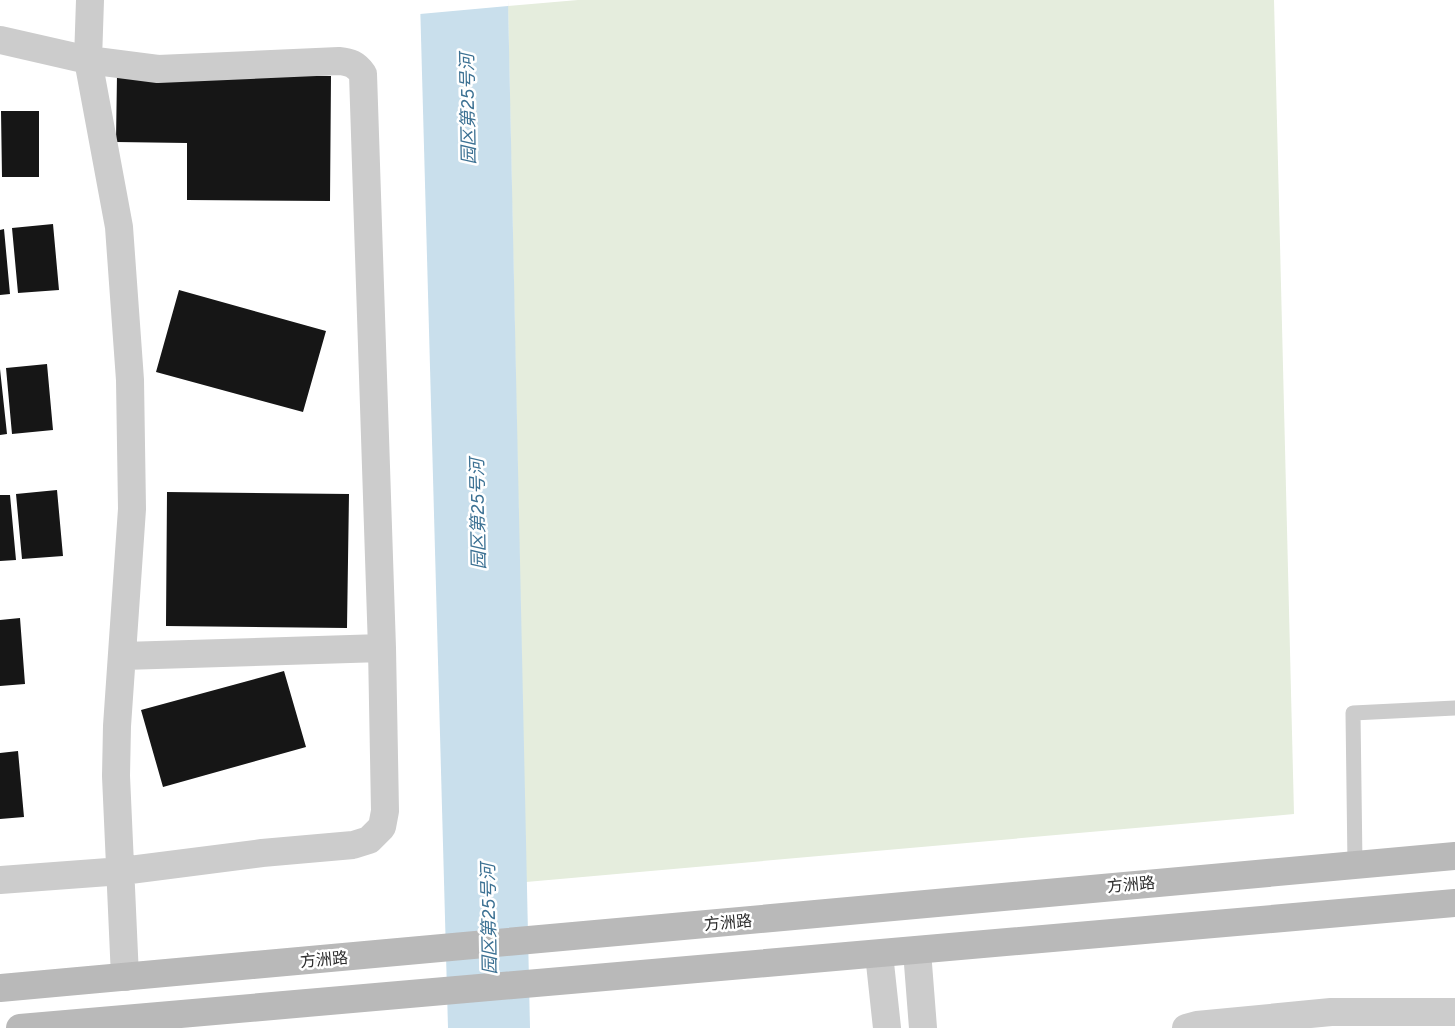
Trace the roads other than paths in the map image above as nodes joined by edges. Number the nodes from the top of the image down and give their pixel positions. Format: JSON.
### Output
{"nodes":[{"id":1,"x":90,"y":0,"type":"edge"},
{"id":2,"x":0,"y":40,"type":"edge"},
{"id":3,"x":88,"y":60,"type":"junction"},
{"id":4,"x":382,"y":648,"type":"junction"},
{"id":5,"x":123,"y":656,"type":"junction"},
{"id":6,"x":1455,"y":708,"type":"edge"},
{"id":7,"x":1455,"y":856,"type":"edge"},
{"id":8,"x":1355,"y":864,"type":"junction"},
{"id":9,"x":122,"y":871,"type":"junction"},
{"id":10,"x":0,"y":880,"type":"edge"},
{"id":11,"x":1455,"y":903,"type":"edge"},
{"id":12,"x":917,"y":951,"type":"junction"},
{"id":13,"x":879,"y":954,"type":"junction"},
{"id":14,"x":125,"y":977,"type":"junction"},
{"id":15,"x":0,"y":988,"type":"edge"},
{"id":16,"x":1455,"y":1012,"type":"edge"},
{"id":17,"x":1386,"y":1020,"type":"edge"},
{"id":18,"x":61,"y":1026,"type":"edge"},
{"id":19,"x":20,"y":1028,"type":"edge"},
{"id":20,"x":887,"y":1028,"type":"edge"},
{"id":21,"x":923,"y":1028,"type":"edge"},
{"id":22,"x":1186,"y":1028,"type":"edge"}],
"edges":[{"from":1,"to":3,"type":"street"},
{"from":2,"to":3,"type":"street"},
{"from":3,"to":4,"type":"street"},
{"from":3,"to":5,"type":"street"},
{"from":4,"to":5,"type":"street"},
{"from":4,"to":9,"type":"street"},
{"from":5,"to":9,"type":"street"},
{"from":6,"to":8,"type":"lane"},
{"from":7,"to":8,"type":"main road","name":"方洲路"},
{"from":8,"to":14,"type":"main road","name":"方洲路"},
{"from":9,"to":10,"type":"street"},
{"from":9,"to":14,"type":"street"},
{"from":11,"to":12,"type":"main road"},
{"from":12,"to":13,"type":"main road"},
{"from":12,"to":21,"type":"street"},
{"from":13,"to":18,"type":"main road"},
{"from":13,"to":20,"type":"street"},
{"from":14,"to":15,"type":"main road","name":"方洲路"},
{"from":16,"to":17,"type":"street"},
{"from":17,"to":22,"type":"street"},
{"from":18,"to":19,"type":"main road"}]}
